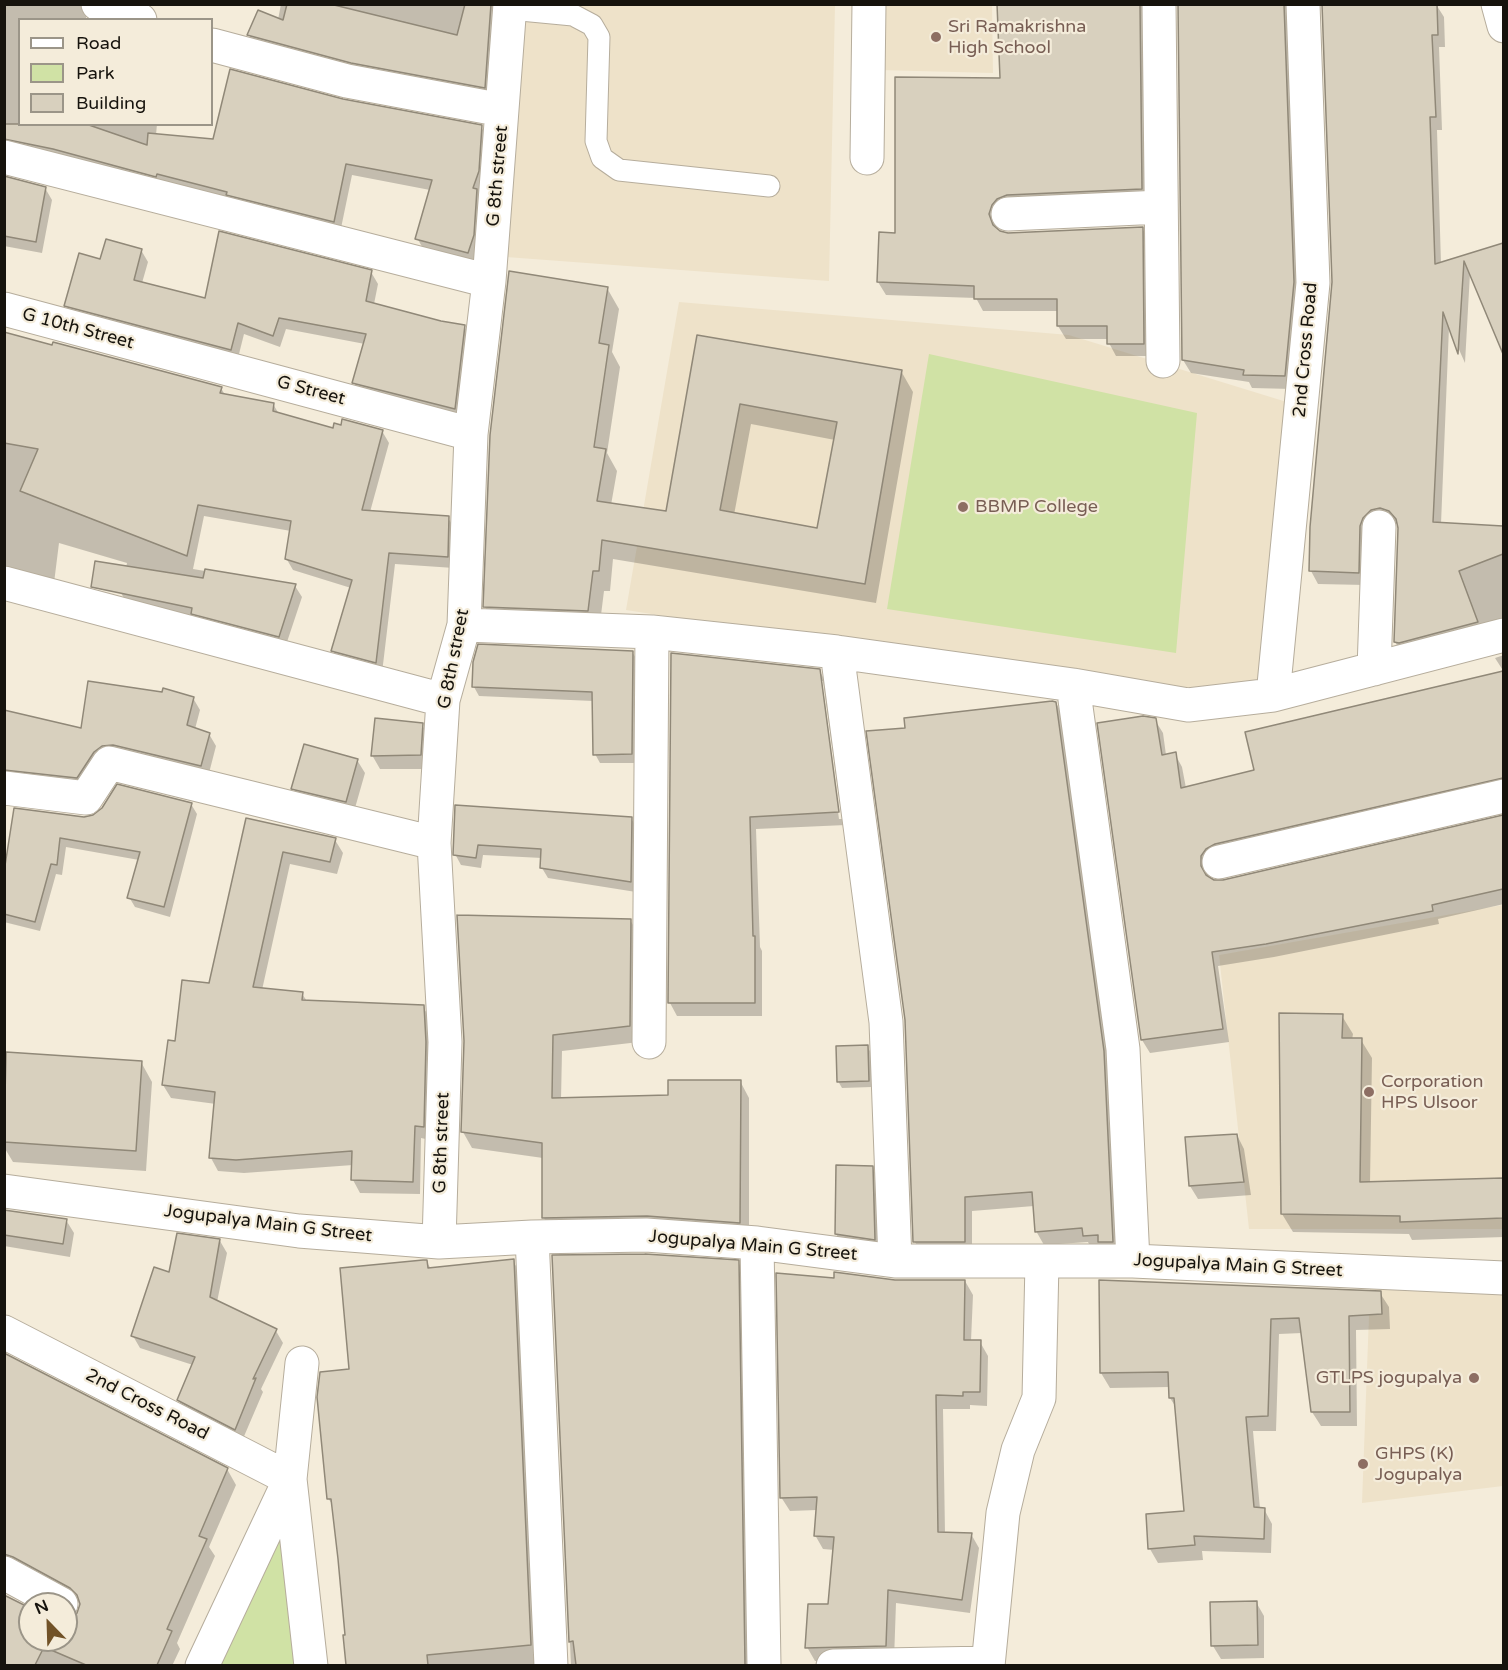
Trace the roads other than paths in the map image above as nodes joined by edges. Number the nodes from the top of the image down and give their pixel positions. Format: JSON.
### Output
{"nodes":[{"id":1,"x":98,"y":4,"type":"edge"},
{"id":2,"x":869,"y":4,"type":"edge"},
{"id":3,"x":1159,"y":4,"type":"edge"},
{"id":4,"x":1303,"y":4,"type":"edge"},
{"id":5,"x":1498,"y":4,"type":"edge"},
{"id":6,"x":510,"y":7,"type":"edge"},
{"id":7,"x":135,"y":18,"type":"edge"},
{"id":8,"x":1503,"y":26,"type":"edge"},
{"id":9,"x":213,"y":45,"type":"edge"},
{"id":10,"x":502,"y":110,"type":"junction"},
{"id":11,"x":4,"y":157,"type":"edge"},
{"id":12,"x":867,"y":158,"type":"dead end"},
{"id":13,"x":769,"y":186,"type":"dead end"},
{"id":14,"x":1161,"y":207,"type":"junction"},
{"id":15,"x":1008,"y":214,"type":"dead end"},
{"id":16,"x":489,"y":280,"type":"junction"},
{"id":17,"x":4,"y":309,"type":"edge"},
{"id":18,"x":151,"y":349,"type":"joint"},
{"id":19,"x":1163,"y":361,"type":"dead end"},
{"id":20,"x":471,"y":434,"type":"junction"},
{"id":21,"x":1379,"y":527,"type":"dead end"},
{"id":22,"x":4,"y":583,"type":"edge"},
{"id":23,"x":464,"y":625,"type":"junction"},
{"id":24,"x":652,"y":632,"type":"junction"},
{"id":25,"x":1503,"y":635,"type":"edge"},
{"id":26,"x":837,"y":652,"type":"junction"},
{"id":27,"x":1374,"y":669,"type":"junction"},
{"id":28,"x":1073,"y":685,"type":"junction"},
{"id":29,"x":1273,"y":695,"type":"junction"},
{"id":30,"x":444,"y":699,"type":"junction"},
{"id":31,"x":4,"y":788,"type":"edge"},
{"id":32,"x":1503,"y":796,"type":"edge"},
{"id":33,"x":435,"y":843,"type":"junction"},
{"id":34,"x":1219,"y":862,"type":"dead end"},
{"id":35,"x":649,"y":1042,"type":"dead end"},
{"id":36,"x":4,"y":1191,"type":"edge"},
{"id":37,"x":532,"y":1237,"type":"junction"},
{"id":38,"x":440,"y":1242,"type":"junction"},
{"id":39,"x":757,"y":1242,"type":"junction"},
{"id":40,"x":895,"y":1261,"type":"junction"},
{"id":41,"x":1133,"y":1261,"type":"junction"},
{"id":42,"x":1042,"y":1262,"type":"junction"},
{"id":43,"x":1503,"y":1278,"type":"edge"},
{"id":44,"x":4,"y":1332,"type":"edge"},
{"id":45,"x":302,"y":1363,"type":"dead end"},
{"id":46,"x":290,"y":1479,"type":"junction"},
{"id":47,"x":4,"y":1573,"type":"edge"},
{"id":48,"x":39,"y":1592,"type":"edge"},
{"id":49,"x":988,"y":1664,"type":"edge"},
{"id":50,"x":202,"y":1665,"type":"edge"},
{"id":51,"x":311,"y":1665,"type":"edge"},
{"id":52,"x":551,"y":1665,"type":"edge"},
{"id":53,"x":764,"y":1665,"type":"edge"},
{"id":54,"x":833,"y":1665,"type":"edge"}],
"edges":[{"from":1,"to":7,"type":"street"},
{"from":2,"to":12,"type":"street"},
{"from":3,"to":14,"type":"street"},
{"from":4,"to":29,"type":"street","name":"2nd Cross Road"},
{"from":5,"to":8,"type":"street"},
{"from":6,"to":10,"type":"street","name":"G 8th street"},
{"from":6,"to":13,"type":"lane"},
{"from":9,"to":10,"type":"street"},
{"from":10,"to":16,"type":"street","name":"G 8th street"},
{"from":11,"to":16,"type":"street"},
{"from":14,"to":15,"type":"street"},
{"from":14,"to":19,"type":"street"},
{"from":16,"to":20,"type":"street","name":"G 8th street"},
{"from":17,"to":18,"type":"street","name":"G 10th Street"},
{"from":18,"to":20,"type":"street","name":"G Street"},
{"from":20,"to":23,"type":"street","name":"G 8th street"},
{"from":21,"to":27,"type":"street"},
{"from":22,"to":30,"type":"street"},
{"from":23,"to":24,"type":"street"},
{"from":23,"to":30,"type":"street","name":"G 8th street"},
{"from":24,"to":26,"type":"street"},
{"from":24,"to":35,"type":"street"},
{"from":25,"to":27,"type":"street"},
{"from":26,"to":28,"type":"street"},
{"from":26,"to":40,"type":"street"},
{"from":27,"to":29,"type":"street"},
{"from":28,"to":29,"type":"street"},
{"from":28,"to":41,"type":"street"},
{"from":30,"to":33,"type":"street","name":"G 8th street"},
{"from":31,"to":33,"type":"street"},
{"from":32,"to":34,"type":"street"},
{"from":33,"to":38,"type":"street","name":"G 8th street"},
{"from":36,"to":38,"type":"street","name":"Jogupalya Main G Street"},
{"from":37,"to":38,"type":"street","name":"Jogupalya Main G Street"},
{"from":37,"to":39,"type":"street","name":"Jogupalya Main G Street"},
{"from":37,"to":52,"type":"street"},
{"from":39,"to":40,"type":"street","name":"Jogupalya Main G Street"},
{"from":39,"to":53,"type":"street"},
{"from":40,"to":42,"type":"street","name":"Jogupalya Main G Street"},
{"from":41,"to":42,"type":"street","name":"Jogupalya Main G Street"},
{"from":41,"to":43,"type":"street","name":"Jogupalya Main G Street"},
{"from":42,"to":49,"type":"street"},
{"from":44,"to":46,"type":"street","name":"2nd Cross Road"},
{"from":45,"to":46,"type":"street"},
{"from":46,"to":50,"type":"street"},
{"from":46,"to":51,"type":"street"},
{"from":47,"to":48,"type":"street"},
{"from":49,"to":54,"type":"street"}]}
